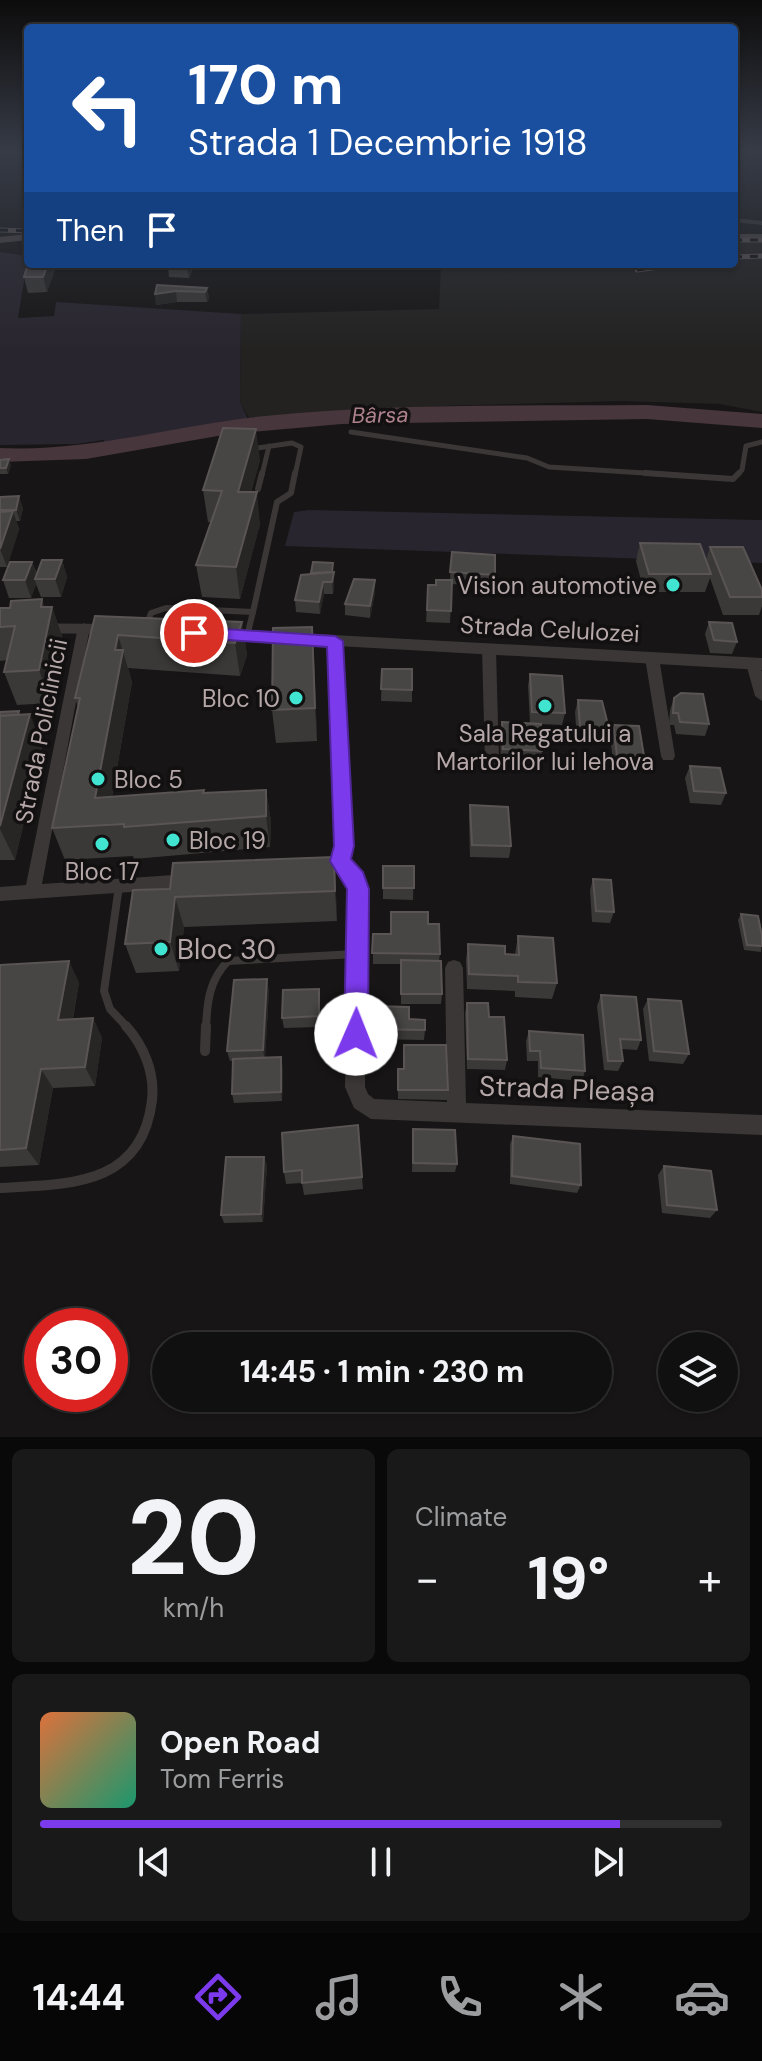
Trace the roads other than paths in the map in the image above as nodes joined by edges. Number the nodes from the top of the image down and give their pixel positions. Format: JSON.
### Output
{"nodes":[{"id":1,"x":738,"y":220,"type":"edge"},
{"id":2,"x":762,"y":223,"type":"edge"},
{"id":3,"x":738,"y":237,"type":"edge"},
{"id":4,"x":762,"y":237,"type":"edge"},
{"id":5,"x":22,"y":238,"type":"edge"},
{"id":6,"x":0,"y":240,"type":"edge"},
{"id":7,"x":351,"y":432,"type":"dead end"},
{"id":8,"x":762,"y":442,"type":"edge"},
{"id":9,"x":269,"y":446,"type":"junction"},
{"id":10,"x":238,"y":450,"type":"edge"},
{"id":11,"x":258,"y":489,"type":"edge"},
{"id":12,"x":253,"y":612,"type":"junction"},
{"id":13,"x":84,"y":627,"type":"junction"},
{"id":14,"x":0,"y":628,"type":"edge"},
{"id":15,"x":144,"y":630,"type":"junction"},
{"id":16,"x":164,"y":631,"type":"edge"},
{"id":17,"x":208,"y":634,"type":"edge"},
{"id":18,"x":247,"y":636,"type":"junction"},
{"id":19,"x":335,"y":641,"type":"junction"},
{"id":20,"x":489,"y":649,"type":"junction"},
{"id":21,"x":652,"y":658,"type":"junction"},
{"id":22,"x":758,"y":664,"type":"edge"},
{"id":23,"x":762,"y":696,"type":"edge"},
{"id":24,"x":668,"y":756,"type":"dead end"},
{"id":25,"x":492,"y":763,"type":"dead end"},
{"id":26,"x":340,"y":861,"type":"junction"},
{"id":27,"x":323,"y":871,"type":"edge"},
{"id":28,"x":213,"y":879,"type":"edge"},
{"id":29,"x":119,"y":886,"type":"junction"},
{"id":30,"x":33,"y":891,"type":"junction"},
{"id":31,"x":0,"y":894,"type":"edge"},
{"id":32,"x":357,"y":954,"type":"junction"},
{"id":33,"x":454,"y":968,"type":"dead end"},
{"id":34,"x":205,"y":1051,"type":"dead end"},
{"id":35,"x":457,"y":1114,"type":"junction"},
{"id":36,"x":762,"y":1125,"type":"edge"},
{"id":37,"x":0,"y":1188,"type":"edge"}],
"edges":[{"from":1,"to":2,"type":"street"},
{"from":3,"to":4,"type":"main road"},
{"from":5,"to":6,"type":"main road"},
{"from":7,"to":8,"type":"lane"},
{"from":9,"to":10,"type":"lane"},
{"from":9,"to":11,"type":"lane"},
{"from":9,"to":12,"type":"lane"},
{"from":12,"to":15,"type":"lane"},
{"from":12,"to":18,"type":"lane"},
{"from":13,"to":14,"type":"street"},
{"from":13,"to":15,"type":"street"},
{"from":13,"to":30,"type":"street","name":"Strada Policlinicii"},
{"from":15,"to":16,"type":"street"},
{"from":17,"to":18,"type":"street","name":"Strada Celulozei"},
{"from":18,"to":19,"type":"street","name":"Strada Celulozei"},
{"from":19,"to":20,"type":"street","name":"Strada Celulozei"},
{"from":19,"to":26,"type":"street"},
{"from":20,"to":21,"type":"street","name":"Strada Celulozei"},
{"from":20,"to":25,"type":"street"},
{"from":21,"to":22,"type":"street","name":"Strada Celulozei"},
{"from":21,"to":24,"type":"street"},
{"from":22,"to":23,"type":"street"},
{"from":26,"to":27,"type":"street"},
{"from":26,"to":32,"type":"street"},
{"from":28,"to":29,"type":"street"},
{"from":29,"to":30,"type":"street"},
{"from":29,"to":37,"type":"lane"},
{"from":30,"to":31,"type":"street"},
{"from":32,"to":34,"type":"lane"},
{"from":32,"to":35,"type":"street","name":"Strada Pleașa"},
{"from":33,"to":35,"type":"street"},
{"from":35,"to":36,"type":"street","name":"Strada Pleașa"}]}
